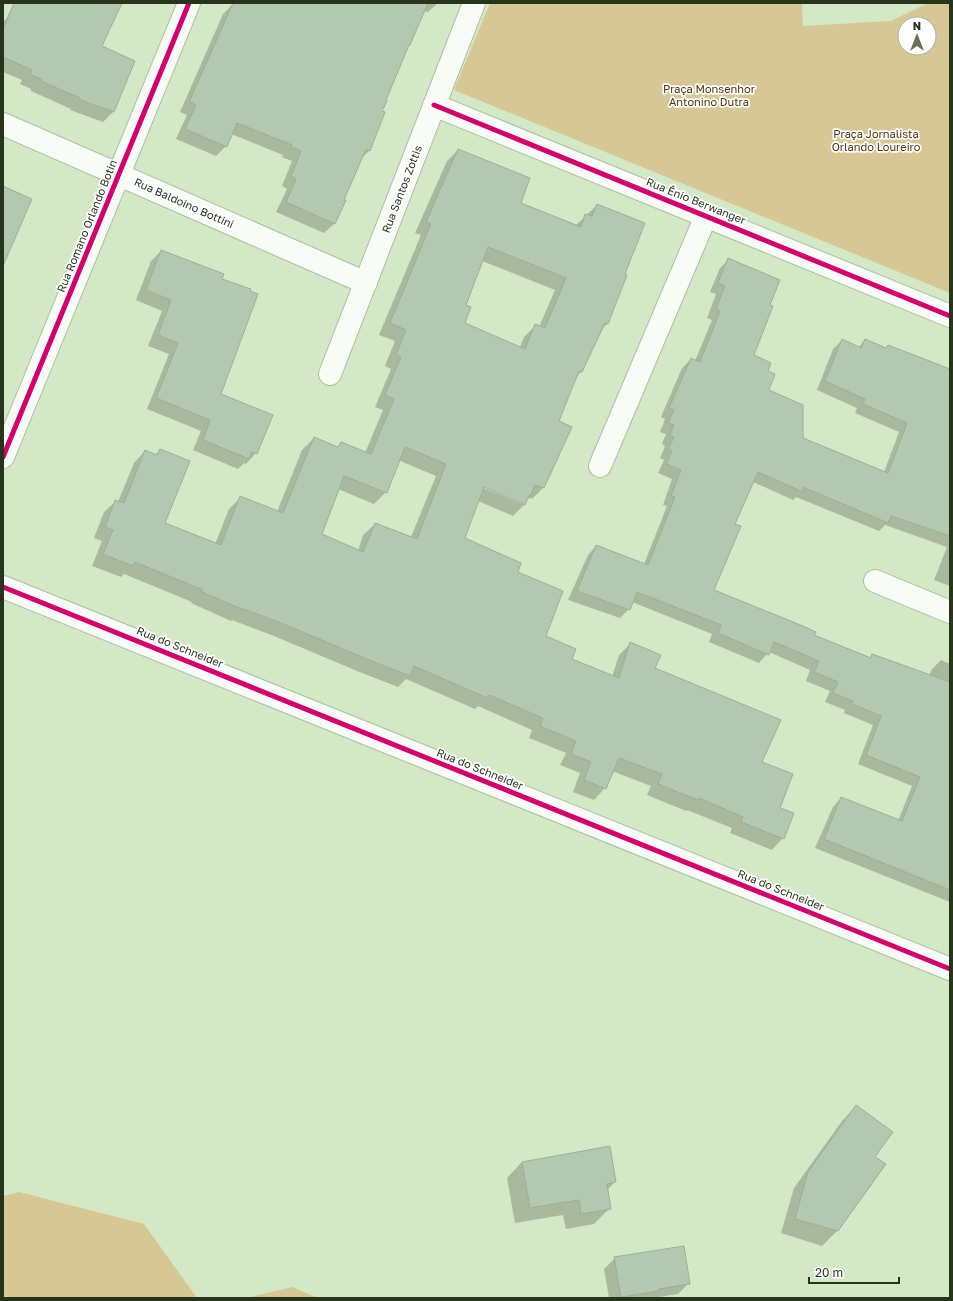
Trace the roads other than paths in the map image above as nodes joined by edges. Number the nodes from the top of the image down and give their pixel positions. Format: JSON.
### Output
{"nodes":[{"id":1,"x":188,"y":3,"type":"edge"},
{"id":2,"x":474,"y":3,"type":"edge"},
{"id":3,"x":434,"y":105,"type":"junction"},
{"id":4,"x":3,"y":124,"type":"edge"},
{"id":5,"x":118,"y":175,"type":"junction"},
{"id":6,"x":706,"y":216,"type":"junction"},
{"id":7,"x":366,"y":282,"type":"junction"},
{"id":8,"x":950,"y":316,"type":"edge"},
{"id":9,"x":330,"y":374,"type":"dead end"},
{"id":10,"x":3,"y":457,"type":"edge"},
{"id":11,"x":600,"y":466,"type":"dead end"},
{"id":12,"x":875,"y":581,"type":"dead end"},
{"id":13,"x":3,"y":587,"type":"edge"},
{"id":14,"x":950,"y":612,"type":"edge"},
{"id":15,"x":950,"y":969,"type":"edge"}],
"edges":[{"from":1,"to":5,"type":"street","name":"Rua Romano Orlando Botin"},
{"from":2,"to":3,"type":"street","name":"Rua Santos Zottis"},
{"from":3,"to":6,"type":"street","name":"Rua Ênio Berwanger"},
{"from":3,"to":7,"type":"street","name":"Rua Santos Zottis"},
{"from":4,"to":5,"type":"street","name":"Rua Baldoino Bottini"},
{"from":5,"to":7,"type":"street","name":"Rua Baldoino Bottini"},
{"from":5,"to":10,"type":"street","name":"Rua Romano Orlando Botin"},
{"from":6,"to":8,"type":"street","name":"Rua Ênio Berwanger"},
{"from":6,"to":11,"type":"street"},
{"from":7,"to":9,"type":"street","name":"Rua Santos Zottis"},
{"from":12,"to":14,"type":"street"},
{"from":13,"to":15,"type":"street","name":"Rua do Schneider"}]}
